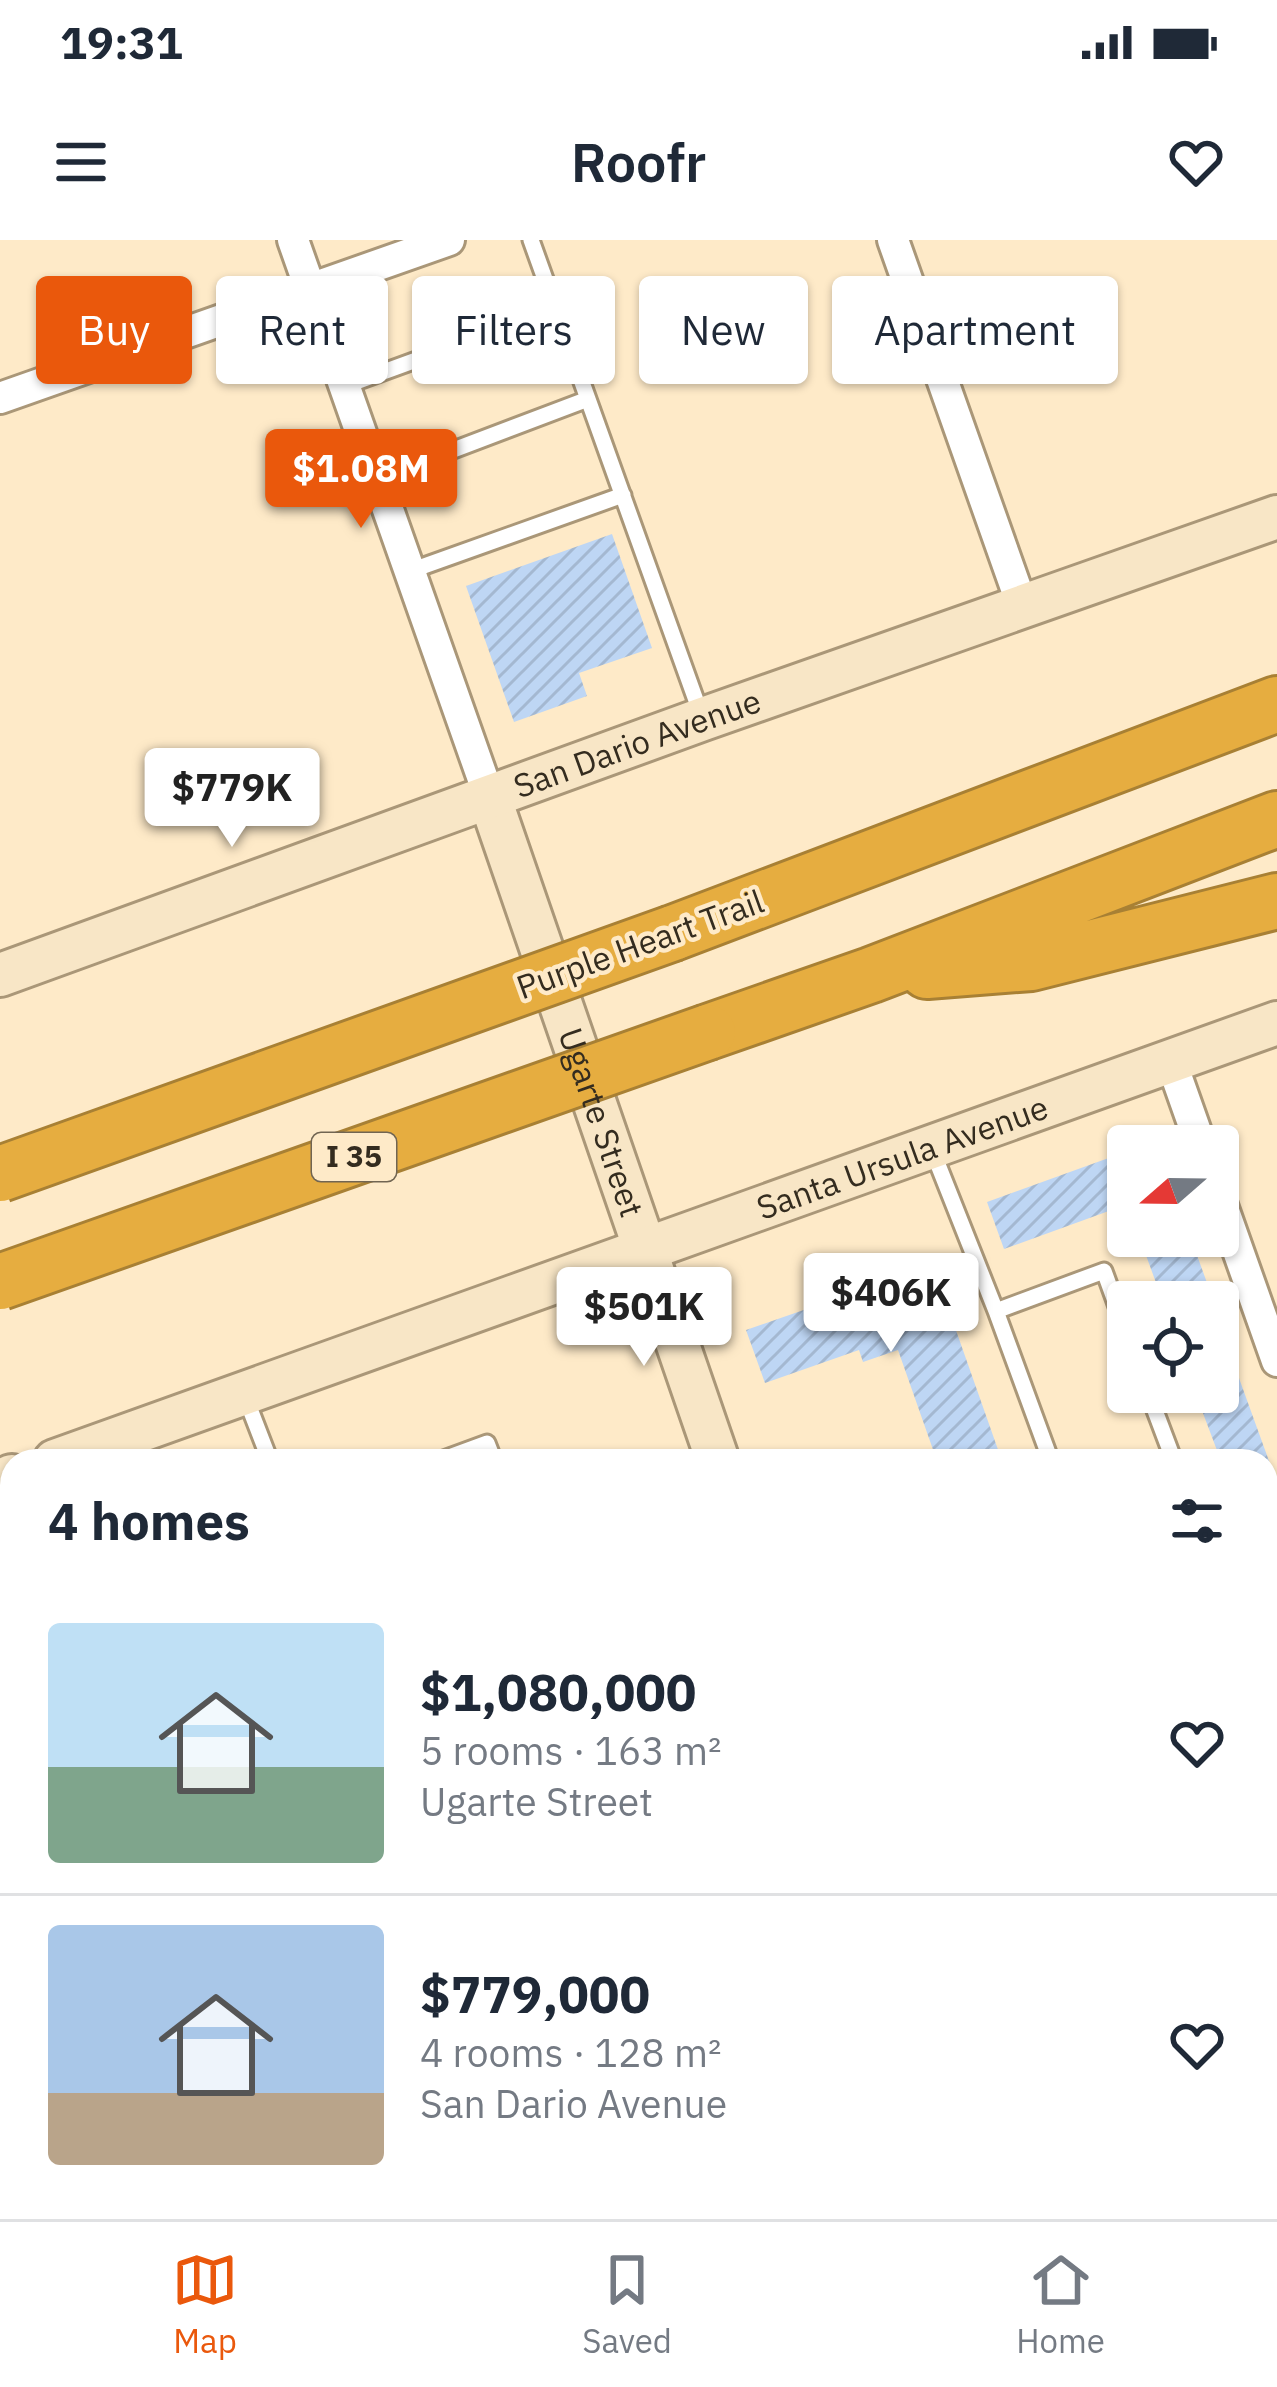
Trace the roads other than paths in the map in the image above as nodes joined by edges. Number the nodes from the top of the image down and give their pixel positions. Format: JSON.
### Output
{"nodes":[{"id":1,"x":293,"y":240,"type":"edge"},
{"id":2,"x":449,"y":240,"type":"edge"},
{"id":3,"x":531,"y":240,"type":"edge"},
{"id":4,"x":893,"y":240,"type":"edge"},
{"id":5,"x":305,"y":276,"type":"edge"},
{"id":6,"x":347,"y":276,"type":"edge"},
{"id":7,"x":544,"y":276,"type":"edge"},
{"id":8,"x":216,"y":322,"type":"edge"},
{"id":9,"x":412,"y":361,"type":"edge"},
{"id":10,"x":583,"y":384,"type":"edge"},
{"id":11,"x":344,"y":386,"type":"joint"},
{"id":12,"x":0,"y":398,"type":"edge"},
{"id":13,"x":588,"y":399,"type":"junction"},
{"id":14,"x":377,"y":479,"type":"junction"},
{"id":15,"x":623,"y":495,"type":"junction"},
{"id":16,"x":1277,"y":517,"type":"edge"},
{"id":17,"x":410,"y":571,"type":"junction"},
{"id":18,"x":1023,"y":608,"type":"junction"},
{"id":19,"x":1277,"y":704,"type":"edge"},
{"id":20,"x":704,"y":719,"type":"junction"},
{"id":21,"x":490,"y":799,"type":"junction"},
{"id":22,"x":1277,"y":819,"type":"edge"},
{"id":23,"x":1277,"y":901,"type":"edge"},
{"id":24,"x":0,"y":975,"type":"edge"},
{"id":25,"x":871,"y":975,"type":"junction"},
{"id":26,"x":1277,"y":1023,"type":"edge"},
{"id":27,"x":1172,"y":1061,"type":"junction"},
{"id":28,"x":1194,"y":1125,"type":"edge"},
{"id":29,"x":931,"y":1147,"type":"junction"},
{"id":30,"x":0,"y":1174,"type":"edge"},
{"id":31,"x":643,"y":1251,"type":"junction"},
{"id":32,"x":1239,"y":1253,"type":"edge"},
{"id":33,"x":1108,"y":1281,"type":"edge"},
{"id":34,"x":0,"y":1282,"type":"edge"},
{"id":35,"x":996,"y":1311,"type":"junction"},
{"id":36,"x":1277,"y":1361,"type":"edge"},
{"id":37,"x":244,"y":1394,"type":"junction"},
{"id":38,"x":1156,"y":1413,"type":"edge"},
{"id":39,"x":111,"y":1449,"type":"edge"},
{"id":40,"x":265,"y":1449,"type":"edge"},
{"id":41,"x":714,"y":1449,"type":"edge"},
{"id":42,"x":1047,"y":1449,"type":"edge"},
{"id":43,"x":1169,"y":1449,"type":"edge"}],
"edges":[{"from":1,"to":5,"type":"street","name":"Ugarte Street"},
{"from":2,"to":6,"type":"street"},
{"from":3,"to":7,"type":"lane"},
{"from":4,"to":18,"type":"street"},
{"from":8,"to":12,"type":"street"},
{"from":9,"to":11,"type":"lane"},
{"from":10,"to":13,"type":"lane"},
{"from":11,"to":14,"type":"street","name":"Ugarte Street"},
{"from":13,"to":14,"type":"lane"},
{"from":13,"to":15,"type":"lane"},
{"from":14,"to":17,"type":"street","name":"Ugarte Street"},
{"from":15,"to":17,"type":"lane"},
{"from":15,"to":20,"type":"lane"},
{"from":16,"to":18,"type":"main road","name":"San Dario Avenue"},
{"from":17,"to":21,"type":"street","name":"Ugarte Street"},
{"from":18,"to":20,"type":"main road","name":"San Dario Avenue"},
{"from":19,"to":30,"type":"highway","name":"Purple Heart Trail","bridge":true},
{"from":20,"to":21,"type":"main road","name":"San Dario Avenue"},
{"from":21,"to":24,"type":"main road","name":"San Dario Avenue"},
{"from":21,"to":31,"type":"main road","name":"Ugarte Street"},
{"from":22,"to":25,"type":"highway","number":"I 35"},
{"from":23,"to":25,"type":"highway"},
{"from":25,"to":34,"type":"highway","number":"I 35","bridge":true},
{"from":26,"to":27,"type":"main road","name":"Santa Ursula Avenue"},
{"from":27,"to":28,"type":"street"},
{"from":27,"to":29,"type":"main road","name":"Santa Ursula Avenue"},
{"from":29,"to":31,"type":"main road","name":"Santa Ursula Avenue"},
{"from":29,"to":35,"type":"lane"},
{"from":31,"to":37,"type":"main road","name":"Santa Ursula Avenue"},
{"from":31,"to":41,"type":"main road","name":"Ugarte Street"},
{"from":32,"to":36,"type":"street"},
{"from":33,"to":35,"type":"lane"},
{"from":35,"to":42,"type":"lane"},
{"from":37,"to":39,"type":"main road","name":"Santa Ursula Avenue"},
{"from":37,"to":40,"type":"lane"},
{"from":38,"to":43,"type":"lane"}]}
